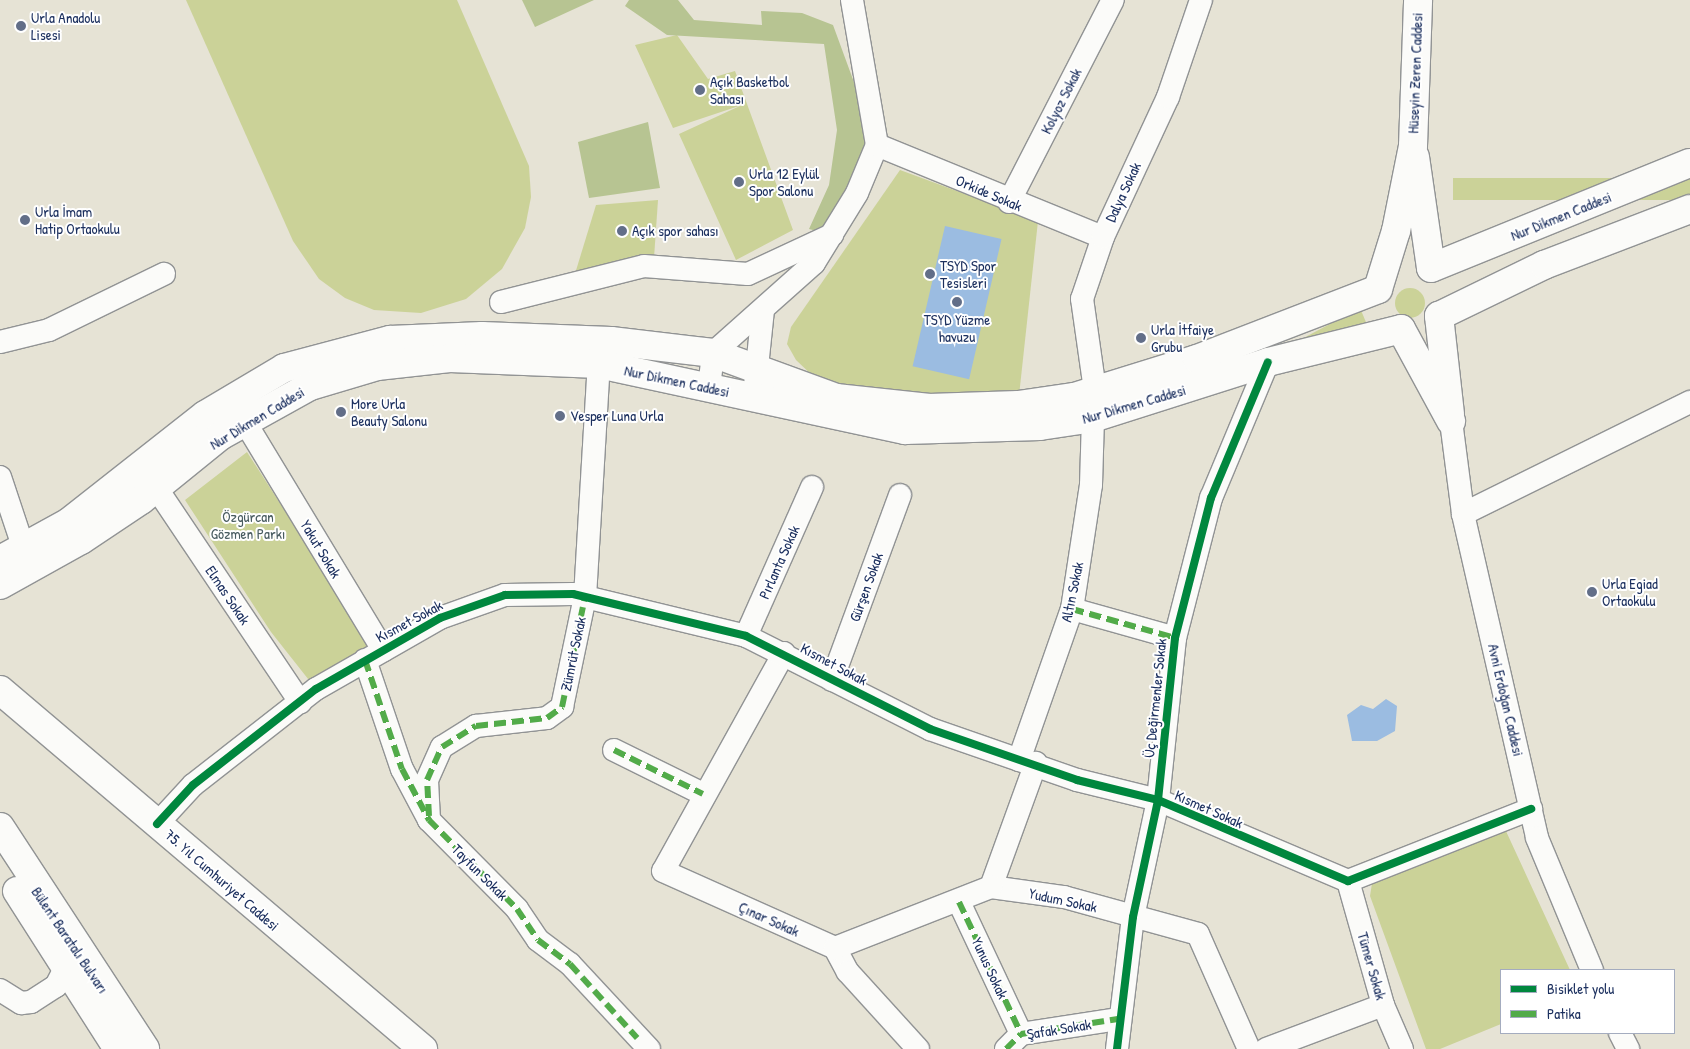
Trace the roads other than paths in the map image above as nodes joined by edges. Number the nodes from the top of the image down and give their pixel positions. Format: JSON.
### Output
{"nodes":[{"id":1,"x":852,"y":0,"type":"edge"},
{"id":2,"x":1113,"y":0,"type":"edge"},
{"id":3,"x":1201,"y":0,"type":"edge"},
{"id":4,"x":1418,"y":0,"type":"edge"},
{"id":5,"x":877,"y":145,"type":"junction"},
{"id":6,"x":1413,"y":146,"type":"junction"},
{"id":7,"x":1690,"y":163,"type":"edge"},
{"id":8,"x":1009,"y":202,"type":"junction"},
{"id":9,"x":1690,"y":209,"type":"edge"},
{"id":10,"x":833,"y":234,"type":"junction"},
{"id":11,"x":1103,"y":236,"type":"junction"},
{"id":12,"x":1431,"y":268,"type":"junction"},
{"id":13,"x":164,"y":274,"type":"dead end"},
{"id":14,"x":1378,"y":289,"type":"junction"},
{"id":15,"x":501,"y":302,"type":"dead end"},
{"id":16,"x":764,"y":310,"type":"junction"},
{"id":17,"x":1439,"y":316,"type":"junction"},
{"id":18,"x":1401,"y":329,"type":"junction"},
{"id":19,"x":0,"y":342,"type":"edge"},
{"id":20,"x":713,"y":353,"type":"junction"},
{"id":21,"x":1268,"y":362,"type":"junction"},
{"id":22,"x":599,"y":364,"type":"junction"},
{"id":23,"x":760,"y":367,"type":"junction"},
{"id":24,"x":709,"y":388,"type":"junction"},
{"id":25,"x":1095,"y":390,"type":"junction"},
{"id":26,"x":753,"y":397,"type":"junction"},
{"id":27,"x":1690,"y":402,"type":"edge"},
{"id":28,"x":1093,"y":418,"type":"junction"},
{"id":29,"x":1451,"y":421,"type":"junction"},
{"id":30,"x":245,"y":422,"type":"junction"},
{"id":31,"x":0,"y":477,"type":"edge"},
{"id":32,"x":812,"y":488,"type":"dead end"},
{"id":33,"x":157,"y":489,"type":"junction"},
{"id":34,"x":900,"y":495,"type":"dead end"},
{"id":35,"x":1463,"y":514,"type":"junction"},
{"id":36,"x":12,"y":555,"type":"edge"},
{"id":37,"x":0,"y":585,"type":"edge"},
{"id":38,"x":585,"y":597,"type":"junction"},
{"id":39,"x":1072,"y":609,"type":"junction"},
{"id":40,"x":746,"y":636,"type":"junction"},
{"id":41,"x":1175,"y":638,"type":"junction"},
{"id":42,"x":784,"y":653,"type":"junction"},
{"id":43,"x":374,"y":655,"type":"junction"},
{"id":44,"x":832,"y":680,"type":"junction"},
{"id":45,"x":0,"y":690,"type":"edge"},
{"id":46,"x":300,"y":702,"type":"junction"},
{"id":47,"x":614,"y":750,"type":"dead end"},
{"id":48,"x":1027,"y":761,"type":"junction"},
{"id":49,"x":703,"y":794,"type":"junction"},
{"id":50,"x":1158,"y":800,"type":"junction"},
{"id":51,"x":1531,"y":809,"type":"junction"},
{"id":52,"x":429,"y":820,"type":"junction"},
{"id":53,"x":158,"y":824,"type":"junction"},
{"id":54,"x":0,"y":828,"type":"edge"},
{"id":55,"x":0,"y":864,"type":"edge"},
{"id":56,"x":1348,"y":881,"type":"junction"},
{"id":57,"x":991,"y":887,"type":"junction"},
{"id":58,"x":959,"y":902,"type":"junction"},
{"id":59,"x":1133,"y":917,"type":"junction"},
{"id":60,"x":835,"y":948,"type":"junction"},
{"id":61,"x":1592,"y":969,"type":"edge"},
{"id":62,"x":64,"y":970,"type":"junction"},
{"id":63,"x":0,"y":990,"type":"edge"},
{"id":64,"x":1383,"y":1005,"type":"junction"},
{"id":65,"x":1118,"y":1019,"type":"junction"},
{"id":66,"x":1620,"y":1034,"type":"edge"},
{"id":67,"x":1013,"y":1042,"type":"edge"},
{"id":68,"x":637,"y":1045,"type":"edge"},
{"id":69,"x":118,"y":1049,"type":"edge"},
{"id":70,"x":145,"y":1049,"type":"edge"},
{"id":71,"x":423,"y":1049,"type":"edge"},
{"id":72,"x":918,"y":1049,"type":"edge"},
{"id":73,"x":1118,"y":1049,"type":"edge"},
{"id":74,"x":1249,"y":1049,"type":"edge"},
{"id":75,"x":1266,"y":1049,"type":"edge"},
{"id":76,"x":1402,"y":1049,"type":"edge"},
{"id":77,"x":1628,"y":1049,"type":"edge"}],
"edges":[{"from":1,"to":5,"type":"street"},
{"from":2,"to":8,"type":"street","name":"Kolyoz Sokak"},
{"from":3,"to":11,"type":"street","name":"Dalya Sokak"},
{"from":4,"to":6,"type":"main road","name":"Hüseyin Zeren Caddesi"},
{"from":5,"to":8,"type":"street","name":"Orkide Sokak"},
{"from":5,"to":10,"type":"street"},
{"from":6,"to":12,"type":"main road"},
{"from":6,"to":14,"type":"main road"},
{"from":7,"to":12,"type":"main road","name":"Nur Dikmen Caddesi"},
{"from":8,"to":11,"type":"street","name":"Orkide Sokak"},
{"from":9,"to":17,"type":"main road"},
{"from":10,"to":15,"type":"street"},
{"from":10,"to":16,"type":"street"},
{"from":11,"to":25,"type":"street","name":"Dalya Sokak"},
{"from":12,"to":14,"type":"main road"},
{"from":12,"to":17,"type":"main road"},
{"from":13,"to":19,"type":"street"},
{"from":14,"to":18,"type":"main road"},
{"from":14,"to":25,"type":"main road","name":"Nur Dikmen Caddesi"},
{"from":16,"to":20,"type":"street"},
{"from":16,"to":23,"type":"street"},
{"from":17,"to":18,"type":"main road"},
{"from":17,"to":29,"type":"main road"},
{"from":18,"to":21,"type":"main road","name":"Nur Dikmen Caddesi"},
{"from":18,"to":29,"type":"main road"},
{"from":20,"to":23,"type":"main road","name":"Nur Dikmen Caddesi"},
{"from":20,"to":24,"type":"street"},
{"from":20,"to":36,"type":"main road","name":"Nur Dikmen Caddesi"},
{"from":21,"to":28,"type":"main road","name":"Nur Dikmen Caddesi"},
{"from":21,"to":41,"type":"street","name":"Üç Değirmenler Sokak"},
{"from":22,"to":24,"type":"main road","name":"Nur Dikmen Caddesi"},
{"from":22,"to":30,"type":"main road","name":"Nur Dikmen Caddesi"},
{"from":22,"to":38,"type":"street","name":"Zümrüt Sokak"},
{"from":23,"to":25,"type":"main road","name":"Nur Dikmen Caddesi"},
{"from":23,"to":26,"type":"street"},
{"from":24,"to":26,"type":"main road","name":"Nur Dikmen Caddesi"},
{"from":26,"to":28,"type":"main road","name":"Nur Dikmen Caddesi"},
{"from":27,"to":35,"type":"street"},
{"from":28,"to":39,"type":"street","name":"Altın Sokak"},
{"from":29,"to":35,"type":"street","name":"Avni Erdoğan Caddesi"},
{"from":30,"to":33,"type":"main road","name":"Nur Dikmen Caddesi"},
{"from":30,"to":43,"type":"street","name":"Yakut Sokak"},
{"from":31,"to":36,"type":"street"},
{"from":32,"to":40,"type":"street","name":"Pırlanta Sokak"},
{"from":33,"to":37,"type":"main road","name":"Nur Dikmen Caddesi"},
{"from":33,"to":46,"type":"street","name":"Elmas Sokak"},
{"from":34,"to":44,"type":"street","name":"Gürşen Sokak"},
{"from":35,"to":51,"type":"street","name":"Avni Erdoğan Caddesi"},
{"from":38,"to":40,"type":"street","name":"Kısmet Sokak"},
{"from":38,"to":43,"type":"street","name":"Kısmet Sokak"},
{"from":38,"to":52,"type":"street","name":"Zümrüt Sokak"},
{"from":39,"to":41,"type":"street"},
{"from":39,"to":48,"type":"street","name":"Altın Sokak"},
{"from":40,"to":42,"type":"street","name":"Kısmet Sokak"},
{"from":41,"to":50,"type":"street","name":"Üç Değirmenler Sokak"},
{"from":42,"to":44,"type":"street","name":"Kısmet Sokak"},
{"from":42,"to":49,"type":"street"},
{"from":43,"to":46,"type":"street","name":"Kısmet Sokak"},
{"from":43,"to":52,"type":"street","name":"Tayfun Sokak"},
{"from":44,"to":48,"type":"street","name":"Kısmet Sokak"},
{"from":45,"to":53,"type":"main road","name":"75. Yıl Cumhuriyet Caddesi"},
{"from":46,"to":53,"type":"street","name":"Kısmet Sokak"},
{"from":47,"to":49,"type":"street"},
{"from":48,"to":50,"type":"street","name":"Kısmet Sokak"},
{"from":48,"to":57,"type":"street","name":"Altın Sokak"},
{"from":49,"to":60,"type":"street","name":"Çınar Sokak"},
{"from":50,"to":56,"type":"street","name":"Kısmet Sokak"},
{"from":50,"to":59,"type":"street","name":"Üç Değirmenler Sokak"},
{"from":51,"to":56,"type":"street"},
{"from":51,"to":61,"type":"street","name":"Avni Erdoğan Caddesi"},
{"from":52,"to":68,"type":"street","name":"Tayfun Sokak"},
{"from":53,"to":71,"type":"main road","name":"75. Yıl Cumhuriyet Caddesi"},
{"from":54,"to":70,"type":"main road","name":"Bülent Baratalı Bulvarı"},
{"from":55,"to":62,"type":"main road","name":"Bülent Baratalı Bulvarı"},
{"from":56,"to":64,"type":"street","name":"Tümer Sokak"},
{"from":57,"to":58,"type":"street"},
{"from":57,"to":59,"type":"street","name":"Yudum Sokak"},
{"from":58,"to":60,"type":"street"},
{"from":58,"to":67,"type":"street","name":"Yunus Sokak"},
{"from":59,"to":65,"type":"street","name":"Üç Değirmenler Sokak"},
{"from":59,"to":74,"type":"street","name":"Yudum Sokak"},
{"from":60,"to":72,"type":"street"},
{"from":62,"to":63,"type":"street"},
{"from":62,"to":69,"type":"main road","name":"Bülent Baratalı Bulvarı"},
{"from":64,"to":75,"type":"street"},
{"from":64,"to":76,"type":"street","name":"Tümer Sokak"},
{"from":65,"to":67,"type":"street","name":"Şafak Sokak"},
{"from":65,"to":73,"type":"street","name":"Üç Değirmenler Sokak"},
{"from":66,"to":77,"type":"street"}]}
